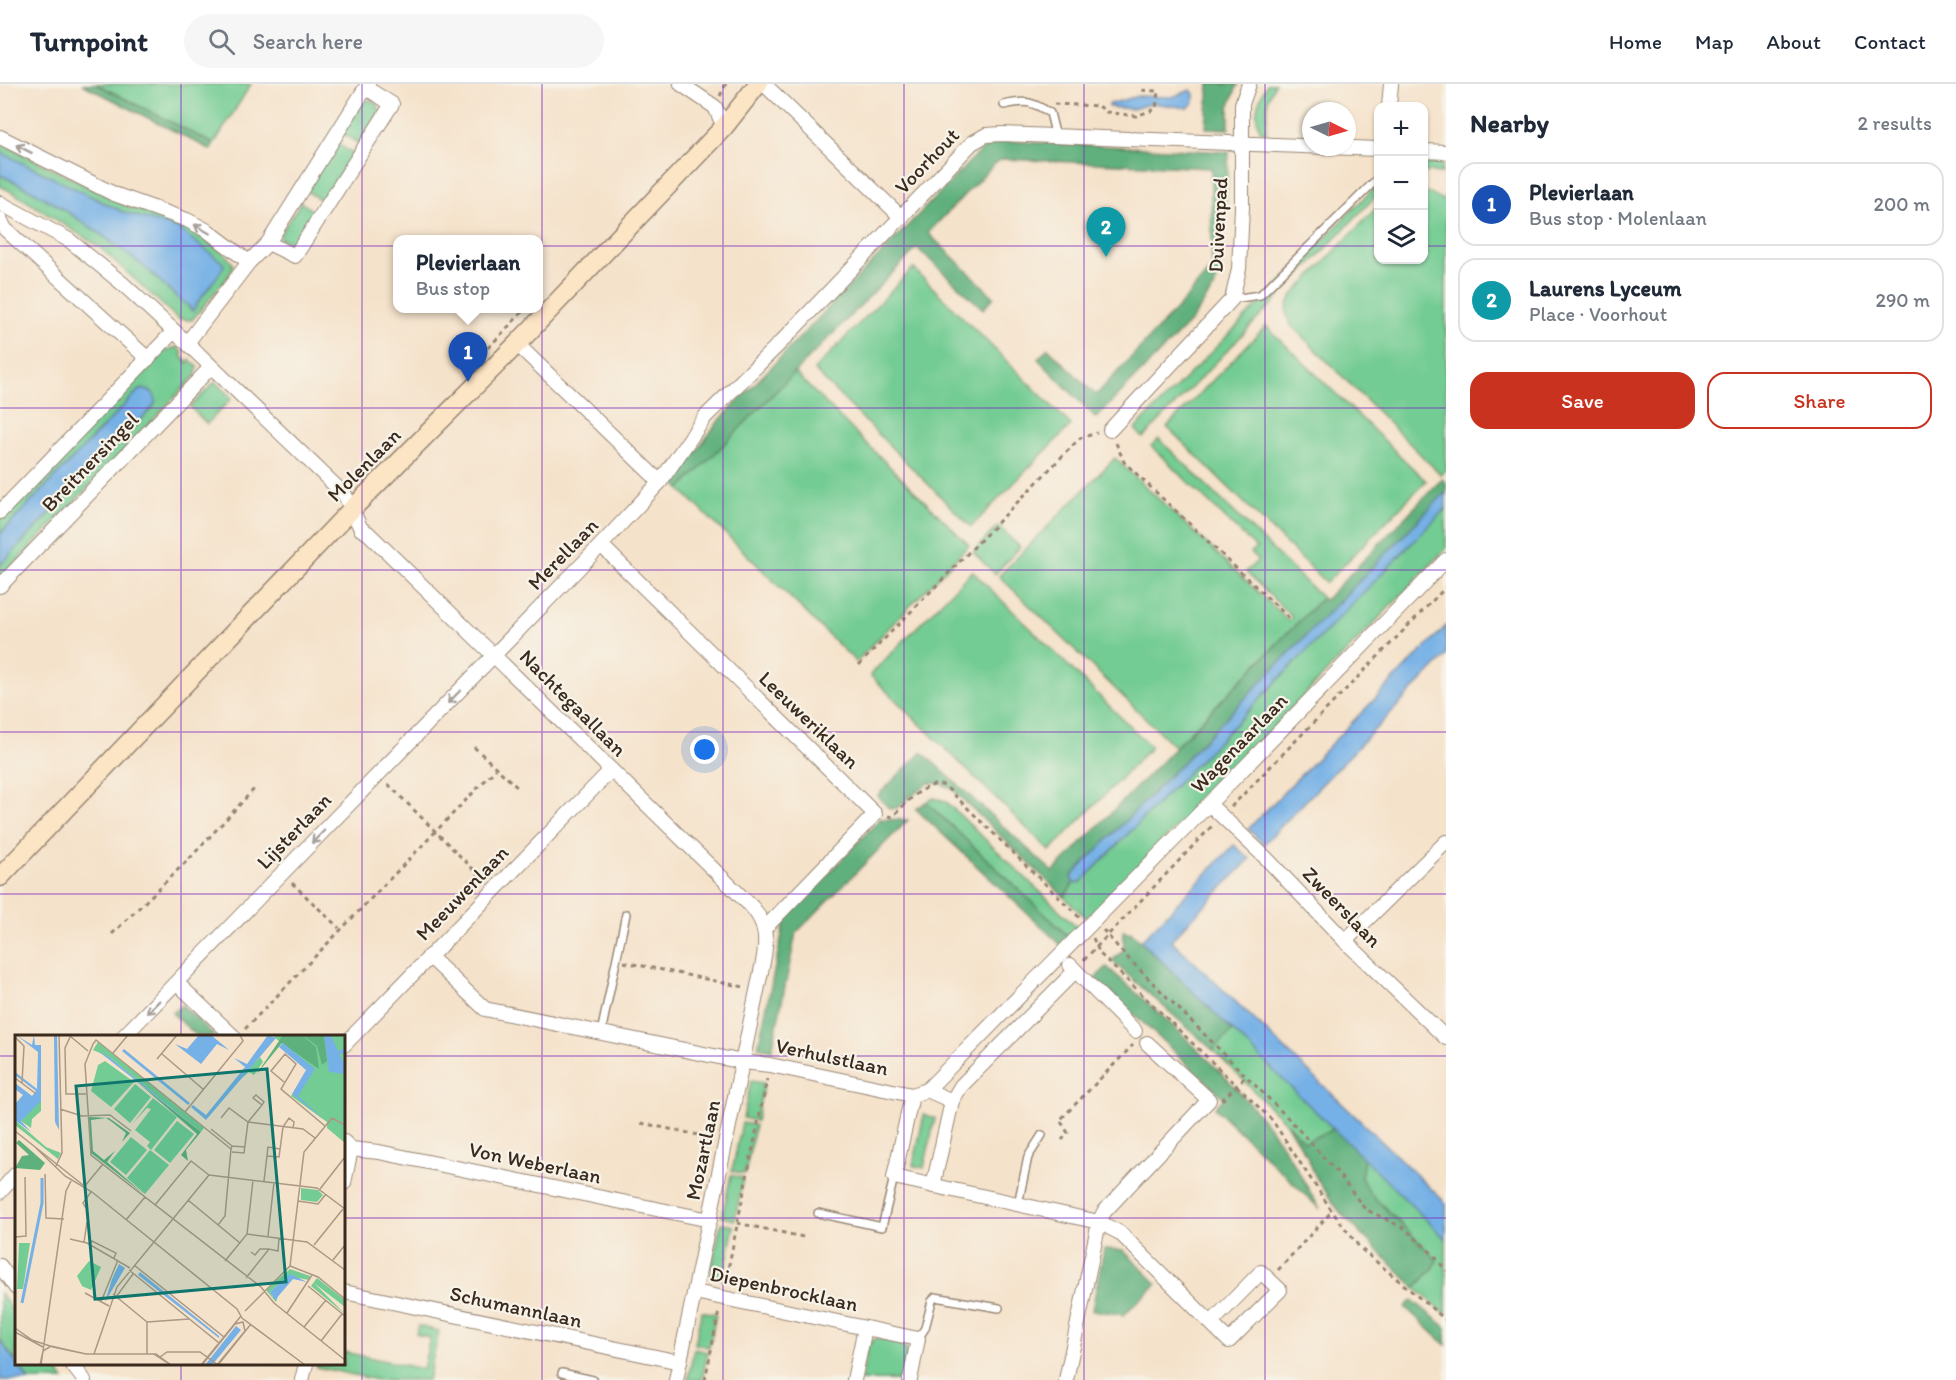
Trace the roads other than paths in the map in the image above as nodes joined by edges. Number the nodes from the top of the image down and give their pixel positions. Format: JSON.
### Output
{"nodes":[{"id":1,"x":681,"y":84,"type":"edge"},
{"id":2,"x":758,"y":84,"type":"edge"},
{"id":3,"x":764,"y":84,"type":"edge"},
{"id":4,"x":1249,"y":84,"type":"edge"},
{"id":5,"x":1391,"y":84,"type":"edge"},
{"id":6,"x":367,"y":86,"type":"edge"},
{"id":7,"x":1389,"y":102,"type":"edge"},
{"id":8,"x":1004,"y":105,"type":"dead end"},
{"id":9,"x":724,"y":128,"type":"junction"},
{"id":10,"x":1056,"y":136,"type":"junction"},
{"id":11,"x":0,"y":137,"type":"edge"},
{"id":12,"x":1243,"y":145,"type":"junction"},
{"id":13,"x":1374,"y":149,"type":"edge"},
{"id":14,"x":1428,"y":151,"type":"edge"},
{"id":15,"x":1446,"y":152,"type":"edge"},
{"id":16,"x":1374,"y":182,"type":"edge"},
{"id":17,"x":0,"y":203,"type":"edge"},
{"id":18,"x":21,"y":213,"type":"junction"},
{"id":19,"x":902,"y":218,"type":"junction"},
{"id":20,"x":2,"y":228,"type":"edge"},
{"id":21,"x":268,"y":243,"type":"junction"},
{"id":22,"x":249,"y":262,"type":"junction"},
{"id":23,"x":1232,"y":299,"type":"junction"},
{"id":24,"x":174,"y":331,"type":"junction"},
{"id":25,"x":188,"y":343,"type":"junction"},
{"id":26,"x":517,"y":344,"type":"junction"},
{"id":27,"x":148,"y":359,"type":"junction"},
{"id":28,"x":211,"y":367,"type":"junction"},
{"id":29,"x":1110,"y":430,"type":"road end"},
{"id":30,"x":660,"y":482,"type":"junction"},
{"id":31,"x":352,"y":510,"type":"junction"},
{"id":32,"x":0,"y":512,"type":"edge"},
{"id":33,"x":601,"y":545,"type":"junction"},
{"id":34,"x":1446,"y":560,"type":"edge"},
{"id":35,"x":0,"y":586,"type":"edge"},
{"id":36,"x":494,"y":655,"type":"junction"},
{"id":37,"x":611,"y":770,"type":"junction"},
{"id":38,"x":1209,"y":804,"type":"junction"},
{"id":39,"x":1446,"y":842,"type":"edge"},
{"id":40,"x":0,"y":877,"type":"edge"},
{"id":41,"x":626,"y":914,"type":"dead end"},
{"id":42,"x":765,"y":928,"type":"junction"},
{"id":43,"x":1346,"y":941,"type":"junction"},
{"id":44,"x":1061,"y":955,"type":"junction"},
{"id":45,"x":429,"y":956,"type":"junction"},
{"id":46,"x":1075,"y":971,"type":"junction"},
{"id":47,"x":177,"y":983,"type":"junction"},
{"id":48,"x":601,"y":1033,"type":"junction"},
{"id":49,"x":125,"y":1035,"type":"edge"},
{"id":50,"x":232,"y":1035,"type":"edge"},
{"id":51,"x":1446,"y":1038,"type":"edge"},
{"id":52,"x":345,"y":1044,"type":"edge"},
{"id":53,"x":743,"y":1062,"type":"junction"},
{"id":54,"x":927,"y":1090,"type":"junction"},
{"id":55,"x":912,"y":1095,"type":"junction"},
{"id":56,"x":952,"y":1101,"type":"junction"},
{"id":57,"x":1042,"y":1135,"type":"dead end"},
{"id":58,"x":347,"y":1146,"type":"edge"},
{"id":59,"x":345,"y":1171,"type":"edge"},
{"id":60,"x":15,"y":1175,"type":"edge"},
{"id":61,"x":894,"y":1177,"type":"junction"},
{"id":62,"x":933,"y":1186,"type":"junction"},
{"id":63,"x":0,"y":1192,"type":"edge"},
{"id":64,"x":1018,"y":1204,"type":"junction"},
{"id":65,"x":818,"y":1213,"type":"dead end"},
{"id":66,"x":710,"y":1220,"type":"junction"},
{"id":67,"x":1099,"y":1222,"type":"junction"},
{"id":68,"x":0,"y":1266,"type":"edge"},
{"id":69,"x":15,"y":1287,"type":"edge"},
{"id":70,"x":345,"y":1292,"type":"edge"},
{"id":71,"x":695,"y":1292,"type":"junction"},
{"id":72,"x":999,"y":1308,"type":"dead end"},
{"id":73,"x":1211,"y":1323,"type":"junction"},
{"id":74,"x":864,"y":1328,"type":"junction"},
{"id":75,"x":918,"y":1339,"type":"junction"},
{"id":76,"x":680,"y":1362,"type":"junction"},
{"id":77,"x":73,"y":1365,"type":"edge"},
{"id":78,"x":306,"y":1365,"type":"edge"},
{"id":79,"x":562,"y":1373,"type":"dead end"},
{"id":80,"x":84,"y":1380,"type":"edge"},
{"id":81,"x":302,"y":1380,"type":"edge"},
{"id":82,"x":592,"y":1380,"type":"edge"},
{"id":83,"x":676,"y":1380,"type":"edge"},
{"id":84,"x":854,"y":1380,"type":"edge"},
{"id":85,"x":910,"y":1380,"type":"edge"},
{"id":86,"x":1066,"y":1380,"type":"edge"}],
"edges":[{"from":1,"to":9,"type":"street"},
{"from":2,"to":9,"type":"main road","name":"Molenlaan"},
{"from":3,"to":19,"type":"street"},
{"from":4,"to":12,"type":"street","name":"Duivenpad"},
{"from":5,"to":7,"type":"street"},
{"from":6,"to":21,"type":"street"},
{"from":6,"to":21,"type":"street"},
{"from":8,"to":10,"type":"lane"},
{"from":9,"to":26,"type":"main road","name":"Molenlaan"},
{"from":10,"to":12,"type":"street","name":"Voorhout"},
{"from":10,"to":19,"type":"street","name":"Voorhout"},
{"from":22,"to":11,"type":"street","one_way":true},
{"from":12,"to":13,"type":"street","name":"Voorhout"},
{"from":12,"to":23,"type":"street","name":"Duivenpad"},
{"from":14,"to":15,"type":"street"},
{"from":16,"to":23,"type":"lane"},
{"from":17,"to":18,"type":"street","name":"Nachtegaallaan"},
{"from":18,"to":20,"type":"street"},
{"from":18,"to":24,"type":"street","name":"Nachtegaallaan"},
{"from":19,"to":30,"type":"street","name":"Voorhout"},
{"from":20,"to":27,"type":"street"},
{"from":21,"to":22,"type":"street"},
{"from":22,"to":25,"type":"street"},
{"from":23,"to":29,"type":"street","name":"Duivenpad"},
{"from":24,"to":25,"type":"street","name":"Nachtegaallaan"},
{"from":24,"to":27,"type":"street","name":"Breitnersingel"},
{"from":25,"to":28,"type":"street","name":"Nachtegaallaan"},
{"from":26,"to":30,"type":"street"},
{"from":26,"to":31,"type":"main road","name":"Molenlaan"},
{"from":27,"to":32,"type":"street","name":"Breitnersingel"},
{"from":28,"to":31,"type":"street","name":"Nachtegaallaan"},
{"from":28,"to":35,"type":"street","name":"Breitnersingel"},
{"from":30,"to":33,"type":"street","name":"Merellaan"},
{"from":31,"to":36,"type":"street","name":"Nachtegaallaan"},
{"from":31,"to":40,"type":"main road","name":"Molenlaan"},
{"from":33,"to":36,"type":"street","name":"Merellaan"},
{"from":33,"to":42,"type":"street","name":"Leeuweriklaan"},
{"from":34,"to":38,"type":"street","name":"Wagenaarlaan"},
{"from":36,"to":37,"type":"street","name":"Nachtegaallaan"},
{"from":36,"to":47,"type":"street","name":"Lijsterlaan","one_way":true},
{"from":37,"to":42,"type":"street","name":"Nachtegaallaan"},
{"from":37,"to":45,"type":"street","name":"Meeuwenlaan"},
{"from":38,"to":43,"type":"street","name":"Zweerslaan"},
{"from":38,"to":44,"type":"street","name":"Wagenaarlaan"},
{"from":39,"to":43,"type":"street"},
{"from":41,"to":48,"type":"lane"},
{"from":42,"to":53,"type":"street","name":"Mozartlaan"},
{"from":43,"to":51,"type":"street","name":"Zweerslaan"},
{"from":44,"to":46,"type":"street"},
{"from":44,"to":54,"type":"street","name":"Wagenaarlaan"},
{"from":45,"to":48,"type":"street","name":"Verhulstlaan"},
{"from":45,"to":52,"type":"street","name":"Meeuwenlaan"},
{"from":46,"to":56,"type":"street"},
{"from":46,"to":67,"type":"street"},
{"from":47,"to":49,"type":"street","name":"Lijsterlaan","one_way":true},
{"from":47,"to":50,"type":"street"},
{"from":48,"to":53,"type":"street","name":"Verhulstlaan"},
{"from":53,"to":55,"type":"street","name":"Verhulstlaan"},
{"from":53,"to":66,"type":"street","name":"Mozartlaan"},
{"from":54,"to":55,"type":"street","name":"Verhulstlaan"},
{"from":54,"to":56,"type":"street"},
{"from":55,"to":61,"type":"street","name":"Verhulstlaan"},
{"from":56,"to":62,"type":"street"},
{"from":57,"to":64,"type":"lane"},
{"from":58,"to":59,"type":"street"},
{"from":58,"to":66,"type":"street","name":"Von Weberlaan"},
{"from":60,"to":63,"type":"street"},
{"from":61,"to":62,"type":"street"},
{"from":61,"to":65,"type":"lane","name":"Verhulstlaan"},
{"from":62,"to":64,"type":"street"},
{"from":64,"to":67,"type":"street"},
{"from":66,"to":71,"type":"street","name":"Mozartlaan"},
{"from":67,"to":73,"type":"street"},
{"from":67,"to":86,"type":"street"},
{"from":68,"to":69,"type":"street"},
{"from":70,"to":76,"type":"street","name":"Schumannlaan"},
{"from":71,"to":74,"type":"street","name":"Diepenbrocklaan"},
{"from":71,"to":76,"type":"street","name":"Mozartlaan"},
{"from":72,"to":75,"type":"lane"},
{"from":73,"to":73,"type":"street"},
{"from":74,"to":75,"type":"street","name":"Diepenbrocklaan"},
{"from":74,"to":84,"type":"street","name":"Diepenbrocklaan"},
{"from":75,"to":85,"type":"street"},
{"from":76,"to":83,"type":"street","name":"Mozartlaan"},
{"from":77,"to":80,"type":"street"},
{"from":78,"to":81,"type":"street"},
{"from":79,"to":82,"type":"lane"}]}
